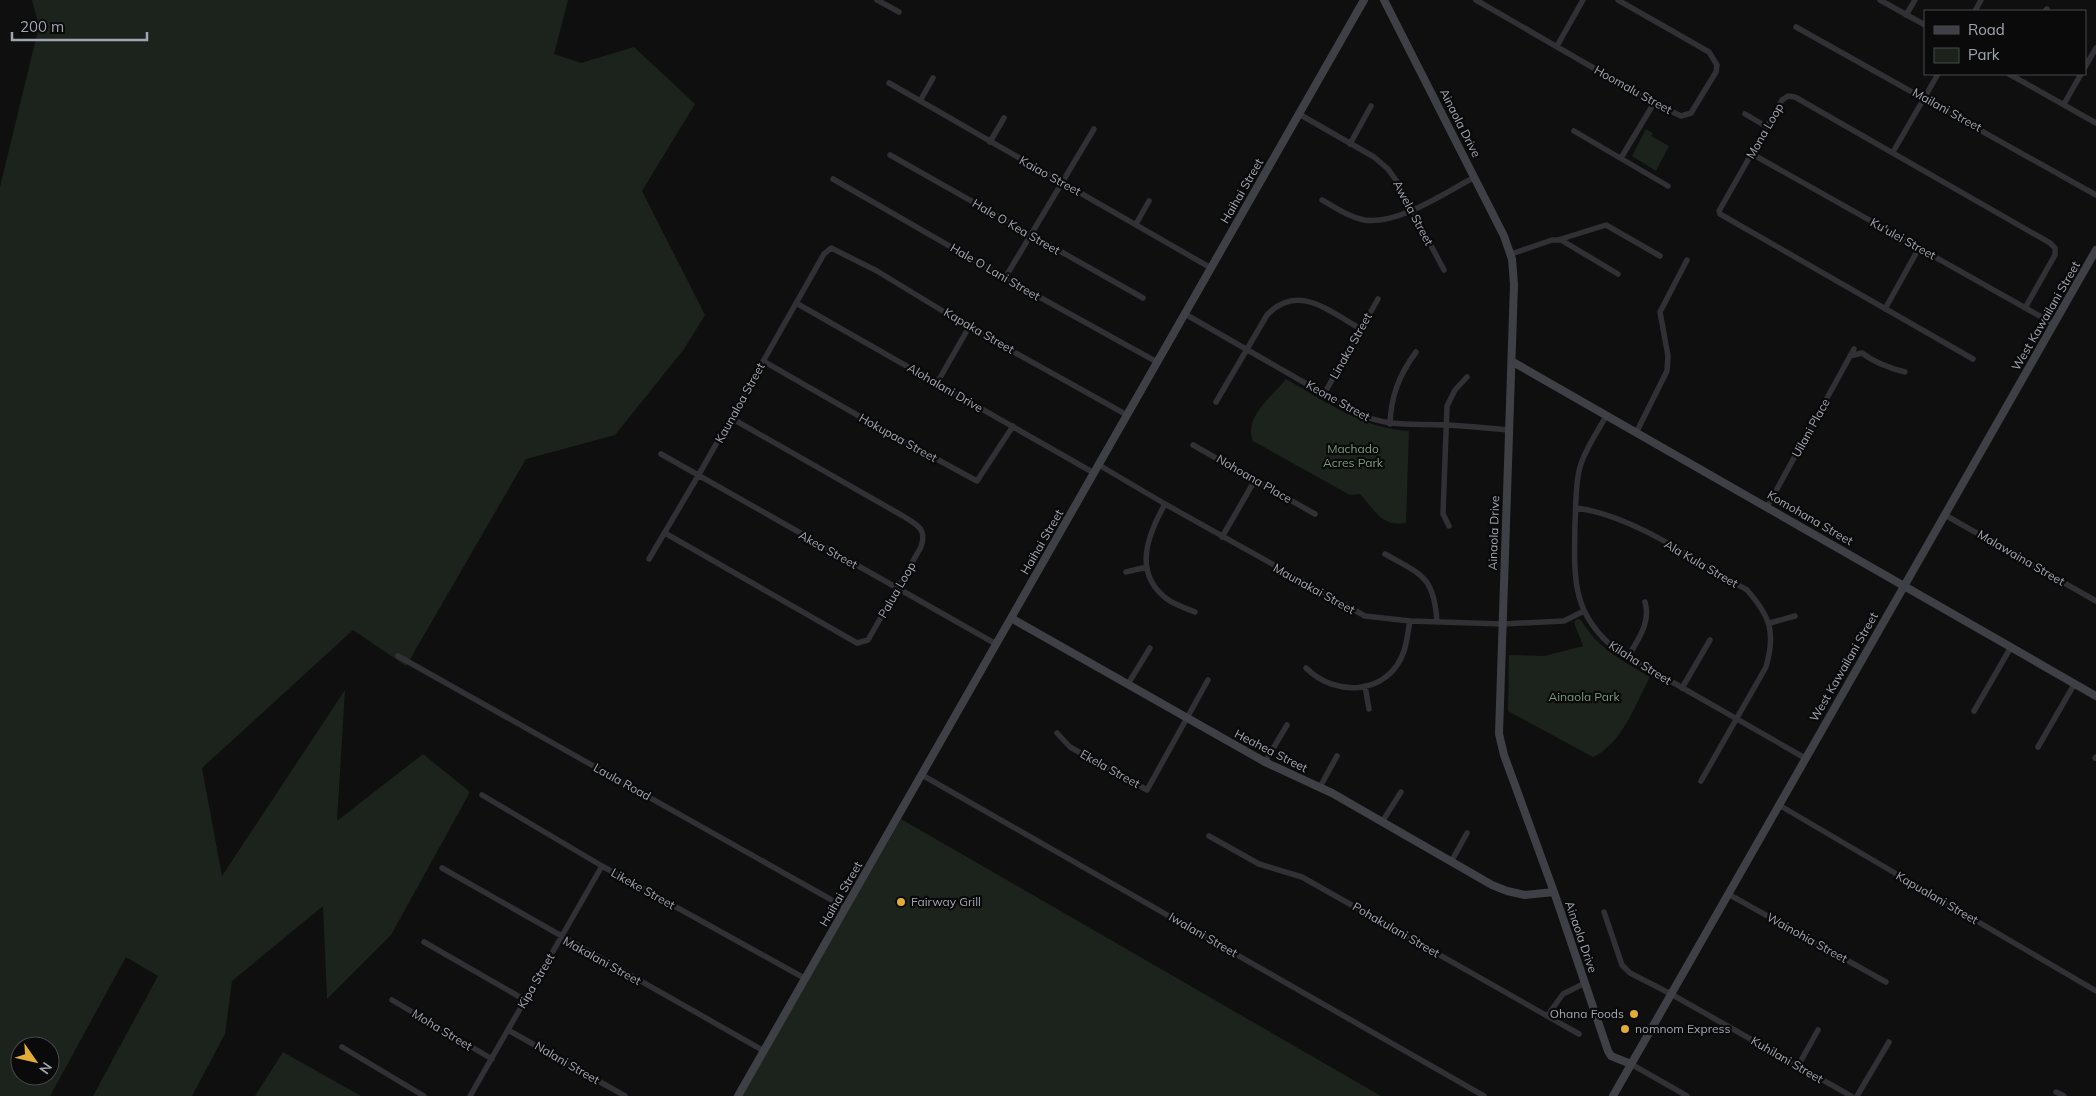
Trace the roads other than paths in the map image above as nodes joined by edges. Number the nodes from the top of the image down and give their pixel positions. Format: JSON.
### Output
{"nodes":[{"id":1,"x":878,"y":0,"type":"edge"},
{"id":2,"x":1365,"y":0,"type":"edge"},
{"id":3,"x":1383,"y":0,"type":"edge"},
{"id":4,"x":1476,"y":0,"type":"edge"},
{"id":5,"x":1583,"y":0,"type":"edge"},
{"id":6,"x":1618,"y":0,"type":"edge"},
{"id":7,"x":1880,"y":0,"type":"edge"},
{"id":8,"x":1915,"y":0,"type":"edge"},
{"id":9,"x":899,"y":12,"type":"dead end"},
{"id":10,"x":1906,"y":15,"type":"junction"},
{"id":11,"x":1924,"y":25,"type":"edge"},
{"id":12,"x":1796,"y":27,"type":"dead end"},
{"id":13,"x":1557,"y":46,"type":"junction"},
{"id":14,"x":2096,"y":48,"type":"edge"},
{"id":15,"x":2086,"y":66,"type":"edge"},
{"id":16,"x":1937,"y":75,"type":"edge"},
{"id":17,"x":2012,"y":75,"type":"edge"},
{"id":18,"x":2080,"y":75,"type":"edge"},
{"id":19,"x":933,"y":78,"type":"dead end"},
{"id":20,"x":889,"y":83,"type":"dead end"},
{"id":21,"x":1924,"y":98,"type":"junction"},
{"id":22,"x":920,"y":101,"type":"junction"},
{"id":23,"x":1654,"y":102,"type":"junction"},
{"id":24,"x":2064,"y":104,"type":"junction"},
{"id":25,"x":1371,"y":106,"type":"dead end"},
{"id":26,"x":1299,"y":114,"type":"junction"},
{"id":27,"x":1745,"y":114,"type":"dead end"},
{"id":28,"x":1004,"y":118,"type":"dead end"},
{"id":29,"x":2096,"y":123,"type":"edge"},
{"id":30,"x":1767,"y":126,"type":"junction"},
{"id":31,"x":1094,"y":129,"type":"dead end"},
{"id":32,"x":1574,"y":132,"type":"dead end"},
{"id":33,"x":990,"y":142,"type":"junction"},
{"id":34,"x":1350,"y":144,"type":"junction"},
{"id":35,"x":1893,"y":152,"type":"junction"},
{"id":36,"x":1752,"y":154,"type":"junction"},
{"id":37,"x":890,"y":155,"type":"dead end"},
{"id":38,"x":1621,"y":158,"type":"junction"},
{"id":39,"x":1475,"y":177,"type":"junction"},
{"id":40,"x":833,"y":179,"type":"dead end"},
{"id":41,"x":1062,"y":183,"type":"junction"},
{"id":42,"x":1668,"y":186,"type":"dead end"},
{"id":43,"x":2096,"y":195,"type":"edge"},
{"id":44,"x":1322,"y":200,"type":"dead end"},
{"id":45,"x":1149,"y":201,"type":"dead end"},
{"id":46,"x":1412,"y":209,"type":"junction"},
{"id":47,"x":1136,"y":224,"type":"junction"},
{"id":48,"x":1032,"y":236,"type":"junction"},
{"id":49,"x":1556,"y":240,"type":"junction"},
{"id":50,"x":831,"y":248,"type":"joint"},
{"id":51,"x":1919,"y":248,"type":"junction"},
{"id":52,"x":2096,"y":250,"type":"edge"},
{"id":53,"x":1511,"y":254,"type":"junction"},
{"id":54,"x":1660,"y":256,"type":"dead end"},
{"id":55,"x":1687,"y":260,"type":"dead end"},
{"id":56,"x":1211,"y":268,"type":"junction"},
{"id":57,"x":1444,"y":270,"type":"dead end"},
{"id":58,"x":1618,"y":274,"type":"dead end"},
{"id":59,"x":1005,"y":278,"type":"junction"},
{"id":60,"x":1143,"y":298,"type":"dead end"},
{"id":61,"x":1378,"y":299,"type":"dead end"},
{"id":62,"x":796,"y":303,"type":"junction"},
{"id":63,"x":2025,"y":308,"type":"junction"},
{"id":64,"x":1885,"y":309,"type":"junction"},
{"id":65,"x":1185,"y":314,"type":"junction"},
{"id":66,"x":2054,"y":324,"type":"junction"},
{"id":67,"x":969,"y":327,"type":"junction"},
{"id":68,"x":1360,"y":329,"type":"junction"},
{"id":69,"x":1246,"y":349,"type":"junction"},
{"id":70,"x":1854,"y":349,"type":"dead end"},
{"id":71,"x":1416,"y":352,"type":"dead end"},
{"id":72,"x":1850,"y":356,"type":"junction"},
{"id":73,"x":1973,"y":359,"type":"dead end"},
{"id":74,"x":764,"y":361,"type":"junction"},
{"id":75,"x":1157,"y":362,"type":"junction"},
{"id":76,"x":1513,"y":362,"type":"junction"},
{"id":77,"x":1905,"y":372,"type":"dead end"},
{"id":78,"x":1467,"y":378,"type":"dead end"},
{"id":79,"x":937,"y":383,"type":"junction"},
{"id":80,"x":1324,"y":394,"type":"junction"},
{"id":81,"x":1216,"y":402,"type":"dead end"},
{"id":82,"x":1127,"y":415,"type":"junction"},
{"id":83,"x":1606,"y":416,"type":"junction"},
{"id":84,"x":731,"y":418,"type":"junction"},
{"id":85,"x":1390,"y":424,"type":"junction"},
{"id":86,"x":1445,"y":425,"type":"junction"},
{"id":87,"x":1013,"y":426,"type":"junction"},
{"id":88,"x":1508,"y":430,"type":"junction"},
{"id":89,"x":1636,"y":432,"type":"junction"},
{"id":90,"x":1193,"y":445,"type":"dead end"},
{"id":91,"x":661,"y":454,"type":"dead end"},
{"id":92,"x":1099,"y":465,"type":"junction"},
{"id":93,"x":1094,"y":473,"type":"junction"},
{"id":94,"x":698,"y":476,"type":"junction"},
{"id":95,"x":1255,"y":480,"type":"junction"},
{"id":96,"x":1164,"y":504,"type":"junction"},
{"id":97,"x":1767,"y":507,"type":"junction"},
{"id":98,"x":1576,"y":508,"type":"junction"},
{"id":99,"x":1315,"y":514,"type":"dead end"},
{"id":100,"x":1945,"y":515,"type":"junction"},
{"id":101,"x":1449,"y":526,"type":"dead end"},
{"id":102,"x":665,"y":533,"type":"junction"},
{"id":103,"x":1222,"y":537,"type":"junction"},
{"id":104,"x":1385,"y":554,"type":"dead end"},
{"id":105,"x":649,"y":559,"type":"dead end"},
{"id":106,"x":1147,"y":567,"type":"junction"},
{"id":107,"x":1126,"y":572,"type":"dead end"},
{"id":108,"x":1904,"y":586,"type":"junction"},
{"id":109,"x":898,"y":589,"type":"junction"},
{"id":110,"x":1645,"y":602,"type":"dead end"},
{"id":111,"x":2096,"y":602,"type":"edge"},
{"id":112,"x":1584,"y":611,"type":"junction"},
{"id":113,"x":1195,"y":612,"type":"dead end"},
{"id":114,"x":1795,"y":616,"type":"dead end"},
{"id":115,"x":1012,"y":618,"type":"junction"},
{"id":116,"x":1410,"y":621,"type":"junction"},
{"id":117,"x":1437,"y":622,"type":"junction"},
{"id":118,"x":1770,"y":622,"type":"junction"},
{"id":119,"x":1503,"y":624,"type":"junction"},
{"id":120,"x":1710,"y":640,"type":"dead end"},
{"id":121,"x":996,"y":644,"type":"junction"},
{"id":122,"x":2011,"y":647,"type":"junction"},
{"id":123,"x":1150,"y":648,"type":"dead end"},
{"id":124,"x":398,"y":656,"type":"dead end"},
{"id":125,"x":1628,"y":657,"type":"junction"},
{"id":126,"x":1306,"y":668,"type":"dead end"},
{"id":127,"x":1208,"y":680,"type":"dead end"},
{"id":128,"x":2074,"y":683,"type":"junction"},
{"id":129,"x":1128,"y":684,"type":"junction"},
{"id":130,"x":1365,"y":686,"type":"junction"},
{"id":131,"x":1682,"y":688,"type":"junction"},
{"id":132,"x":2096,"y":696,"type":"edge"},
{"id":133,"x":1369,"y":709,"type":"dead end"},
{"id":134,"x":1974,"y":711,"type":"dead end"},
{"id":135,"x":1187,"y":718,"type":"junction"},
{"id":136,"x":1736,"y":719,"type":"junction"},
{"id":137,"x":1287,"y":725,"type":"dead end"},
{"id":138,"x":1057,"y":733,"type":"dead end"},
{"id":139,"x":2038,"y":747,"type":"dead end"},
{"id":140,"x":1337,"y":756,"type":"dead end"},
{"id":141,"x":1805,"y":758,"type":"junction"},
{"id":142,"x":1265,"y":762,"type":"junction"},
{"id":143,"x":922,"y":775,"type":"junction"},
{"id":144,"x":1701,"y":781,"type":"dead end"},
{"id":145,"x":1320,"y":786,"type":"junction"},
{"id":146,"x":1400,"y":792,"type":"dead end"},
{"id":147,"x":482,"y":795,"type":"dead end"},
{"id":148,"x":1779,"y":805,"type":"junction"},
{"id":149,"x":1382,"y":822,"type":"junction"},
{"id":150,"x":1467,"y":833,"type":"dead end"},
{"id":151,"x":1209,"y":836,"type":"dead end"},
{"id":152,"x":1450,"y":862,"type":"junction"},
{"id":153,"x":602,"y":866,"type":"junction"},
{"id":154,"x":442,"y":868,"type":"dead end"},
{"id":155,"x":1554,"y":892,"type":"junction"},
{"id":156,"x":1728,"y":894,"type":"junction"},
{"id":157,"x":846,"y":908,"type":"junction"},
{"id":158,"x":1604,"y":912,"type":"dead end"},
{"id":159,"x":561,"y":938,"type":"junction"},
{"id":160,"x":424,"y":942,"type":"dead end"},
{"id":161,"x":806,"y":979,"type":"junction"},
{"id":162,"x":1886,"y":982,"type":"dead end"},
{"id":163,"x":1585,"y":983,"type":"junction"},
{"id":164,"x":2096,"y":991,"type":"edge"},
{"id":165,"x":1672,"y":994,"type":"junction"},
{"id":166,"x":392,"y":1000,"type":"dead end"},
{"id":167,"x":526,"y":1000,"type":"junction"},
{"id":168,"x":1547,"y":1016,"type":"junction"},
{"id":169,"x":508,"y":1030,"type":"junction"},
{"id":170,"x":1818,"y":1030,"type":"dead end"},
{"id":171,"x":1579,"y":1034,"type":"dead end"},
{"id":172,"x":1889,"y":1042,"type":"dead end"},
{"id":173,"x":342,"y":1047,"type":"dead end"},
{"id":174,"x":764,"y":1051,"type":"junction"},
{"id":175,"x":492,"y":1059,"type":"junction"},
{"id":176,"x":1631,"y":1064,"type":"junction"},
{"id":177,"x":1798,"y":1066,"type":"junction"},
{"id":178,"x":2056,"y":1092,"type":"dead end"},
{"id":179,"x":424,"y":1096,"type":"edge"},
{"id":180,"x":470,"y":1096,"type":"edge"},
{"id":181,"x":625,"y":1096,"type":"edge"},
{"id":182,"x":738,"y":1096,"type":"edge"},
{"id":183,"x":1484,"y":1096,"type":"edge"},
{"id":184,"x":1613,"y":1096,"type":"edge"},
{"id":185,"x":1687,"y":1096,"type":"edge"},
{"id":186,"x":1851,"y":1096,"type":"edge"},
{"id":187,"x":1857,"y":1096,"type":"edge"},
{"id":188,"x":2064,"y":1096,"type":"edge"}],
"edges":[{"from":1,"to":9,"type":"street"},
{"from":2,"to":26,"type":"street","name":"Haihai Street"},
{"from":3,"to":39,"type":"street","name":"Ainaola Drive"},
{"from":4,"to":13,"type":"street","name":"Hoomalu Street"},
{"from":5,"to":13,"type":"street"},
{"from":6,"to":23,"type":"street","name":"Hoomalu Street"},
{"from":7,"to":10,"type":"street"},
{"from":8,"to":10,"type":"street"},
{"from":10,"to":11,"type":"street"},
{"from":12,"to":21,"type":"street","name":"Mailani Street"},
{"from":13,"to":23,"type":"street","name":"Hoomalu Street"},
{"from":14,"to":15,"type":"street"},
{"from":16,"to":21,"type":"street"},
{"from":17,"to":24,"type":"street"},
{"from":18,"to":24,"type":"street"},
{"from":19,"to":22,"type":"street"},
{"from":20,"to":22,"type":"street","name":"Kaiao Street"},
{"from":21,"to":35,"type":"street"},
{"from":21,"to":43,"type":"street","name":"Mailani Street"},
{"from":22,"to":33,"type":"street","name":"Kaiao Street"},
{"from":23,"to":38,"type":"street"},
{"from":24,"to":29,"type":"street"},
{"from":25,"to":34,"type":"street"},
{"from":26,"to":34,"type":"street","name":"Awela Street"},
{"from":26,"to":56,"type":"street","name":"Haihai Street"},
{"from":27,"to":30,"type":"street"},
{"from":28,"to":33,"type":"street"},
{"from":30,"to":35,"type":"street","name":"Mona Loop"},
{"from":30,"to":36,"type":"street","name":"Mona Loop"},
{"from":31,"to":41,"type":"street"},
{"from":32,"to":38,"type":"street"},
{"from":33,"to":41,"type":"street","name":"Kaiao Street"},
{"from":34,"to":46,"type":"street","name":"Awela Street"},
{"from":35,"to":63,"type":"street","name":"Mona Loop"},
{"from":36,"to":51,"type":"street","name":"Ku'ulei Street"},
{"from":36,"to":64,"type":"street","name":"Mona Loop"},
{"from":37,"to":48,"type":"street","name":"Hale O Kea Street"},
{"from":38,"to":42,"type":"street"},
{"from":39,"to":46,"type":"street"},
{"from":39,"to":53,"type":"street","name":"Ainaola Drive"},
{"from":40,"to":59,"type":"street","name":"Hale O Lani Street"},
{"from":41,"to":47,"type":"street","name":"Kaiao Street"},
{"from":41,"to":48,"type":"street"},
{"from":44,"to":46,"type":"street"},
{"from":45,"to":47,"type":"street"},
{"from":46,"to":57,"type":"street","name":"Awela Street"},
{"from":47,"to":56,"type":"street","name":"Kaiao Street"},
{"from":48,"to":59,"type":"street"},
{"from":48,"to":60,"type":"street","name":"Hale O Kea Street"},
{"from":49,"to":53,"type":"street"},
{"from":49,"to":54,"type":"street"},
{"from":49,"to":58,"type":"street"},
{"from":50,"to":62,"type":"street","name":"Kaunaloa Street"},
{"from":50,"to":67,"type":"street","name":"Kapaka Street"},
{"from":51,"to":63,"type":"street","name":"Ku'ulei Street"},
{"from":51,"to":64,"type":"street"},
{"from":52,"to":66,"type":"street","name":"West Kawailani Street"},
{"from":53,"to":76,"type":"street","name":"Ainaola Drive"},
{"from":55,"to":89,"type":"street"},
{"from":56,"to":65,"type":"street","name":"Haihai Street"},
{"from":59,"to":75,"type":"street","name":"Hale O Lani Street"},
{"from":61,"to":68,"type":"street","name":"Linaka Street"},
{"from":62,"to":74,"type":"street","name":"Kaunaloa Street"},
{"from":62,"to":79,"type":"street","name":"Alohalani Drive"},
{"from":63,"to":66,"type":"street","name":"Ku'ulei Street"},
{"from":64,"to":73,"type":"street","name":"Mona Loop"},
{"from":65,"to":69,"type":"street","name":"Keone Street"},
{"from":65,"to":75,"type":"street","name":"Haihai Street"},
{"from":66,"to":100,"type":"street","name":"West Kawailani Street"},
{"from":67,"to":79,"type":"street"},
{"from":67,"to":82,"type":"street","name":"Kapaka Street"},
{"from":68,"to":69,"type":"street"},
{"from":68,"to":80,"type":"street","name":"Linaka Street"},
{"from":69,"to":80,"type":"street","name":"Keone Street"},
{"from":69,"to":81,"type":"street"},
{"from":70,"to":72,"type":"street","name":"Uilani Place"},
{"from":71,"to":85,"type":"street"},
{"from":72,"to":77,"type":"street"},
{"from":72,"to":97,"type":"street","name":"Uilani Place"},
{"from":74,"to":84,"type":"street","name":"Kaunaloa Street"},
{"from":74,"to":87,"type":"street","name":"Hokupaa Street"},
{"from":75,"to":82,"type":"street","name":"Haihai Street"},
{"from":76,"to":83,"type":"street","name":"Komohana Street"},
{"from":76,"to":88,"type":"street","name":"Ainaola Drive"},
{"from":78,"to":86,"type":"street"},
{"from":79,"to":87,"type":"street","name":"Alohalani Drive"},
{"from":80,"to":85,"type":"street","name":"Keone Street"},
{"from":82,"to":92,"type":"street","name":"Haihai Street"},
{"from":83,"to":89,"type":"street","name":"Komohana Street"},
{"from":83,"to":98,"type":"street","name":"Kilaha Street"},
{"from":84,"to":94,"type":"street","name":"Kaunaloa Street"},
{"from":84,"to":109,"type":"street","name":"Palua Loop"},
{"from":85,"to":86,"type":"street","name":"Keone Street"},
{"from":86,"to":88,"type":"street","name":"Keone Street"},
{"from":86,"to":101,"type":"street"},
{"from":87,"to":93,"type":"street","name":"Alohalani Drive"},
{"from":88,"to":119,"type":"street","name":"Ainaola Drive"},
{"from":89,"to":97,"type":"street","name":"Komohana Street"},
{"from":90,"to":95,"type":"street","name":"Nohoana Place"},
{"from":91,"to":94,"type":"street","name":"Akea Street"},
{"from":92,"to":93,"type":"street","name":"Haihai Street"},
{"from":92,"to":96,"type":"street","name":"Maunakai Street"},
{"from":93,"to":115,"type":"street","name":"Haihai Street"},
{"from":94,"to":102,"type":"street","name":"Kaunaloa Street"},
{"from":94,"to":109,"type":"street","name":"Akea Street"},
{"from":95,"to":99,"type":"street","name":"Nohoana Place"},
{"from":95,"to":103,"type":"street"},
{"from":96,"to":103,"type":"street","name":"Maunakai Street"},
{"from":96,"to":106,"type":"street"},
{"from":97,"to":108,"type":"street","name":"Komohana Street"},
{"from":98,"to":112,"type":"street","name":"Kilaha Street"},
{"from":98,"to":118,"type":"street","name":"Ala Kula Street"},
{"from":100,"to":108,"type":"street","name":"West Kawailani Street"},
{"from":100,"to":111,"type":"street","name":"Malawaina Street"},
{"from":102,"to":105,"type":"street","name":"Kaunaloa Street"},
{"from":102,"to":109,"type":"street","name":"Palua Loop"},
{"from":103,"to":116,"type":"street","name":"Maunakai Street"},
{"from":104,"to":117,"type":"street"},
{"from":106,"to":107,"type":"street"},
{"from":106,"to":113,"type":"street"},
{"from":108,"to":122,"type":"street","name":"Komohana Street"},
{"from":108,"to":141,"type":"street","name":"West Kawailani Street"},
{"from":109,"to":121,"type":"street","name":"Akea Street"},
{"from":110,"to":125,"type":"street"},
{"from":112,"to":119,"type":"street","name":"Maunakai Street"},
{"from":112,"to":125,"type":"street","name":"Kilaha Street"},
{"from":114,"to":118,"type":"street"},
{"from":115,"to":121,"type":"street","name":"Haihai Street"},
{"from":115,"to":129,"type":"street","name":"Heahea Street"},
{"from":116,"to":117,"type":"street","name":"Maunakai Street"},
{"from":116,"to":130,"type":"street"},
{"from":117,"to":119,"type":"street","name":"Maunakai Street"},
{"from":118,"to":136,"type":"street"},
{"from":119,"to":155,"type":"street","name":"Ainaola Drive"},
{"from":120,"to":131,"type":"street"},
{"from":121,"to":143,"type":"street","name":"Haihai Street"},
{"from":122,"to":128,"type":"street","name":"Komohana Street"},
{"from":122,"to":134,"type":"street"},
{"from":123,"to":129,"type":"street"},
{"from":124,"to":157,"type":"street","name":"Laula Road"},
{"from":125,"to":131,"type":"street","name":"Kilaha Street"},
{"from":126,"to":130,"type":"street"},
{"from":127,"to":135,"type":"street"},
{"from":128,"to":132,"type":"street","name":"Komohana Street"},
{"from":128,"to":139,"type":"street"},
{"from":129,"to":135,"type":"street","name":"Heahea Street"},
{"from":130,"to":133,"type":"street"},
{"from":131,"to":136,"type":"street","name":"Kilaha Street"},
{"from":135,"to":138,"type":"street","name":"Ekela Street"},
{"from":135,"to":142,"type":"street","name":"Heahea Street"},
{"from":136,"to":141,"type":"street","name":"Kilaha Street"},
{"from":136,"to":144,"type":"street"},
{"from":137,"to":142,"type":"street"},
{"from":140,"to":145,"type":"street"},
{"from":141,"to":148,"type":"street","name":"West Kawailani Street"},
{"from":142,"to":145,"type":"street","name":"Heahea Street"},
{"from":143,"to":157,"type":"street","name":"Haihai Street"},
{"from":143,"to":183,"type":"street","name":"Iwalani Street"},
{"from":145,"to":149,"type":"street","name":"Heahea Street"},
{"from":146,"to":149,"type":"street"},
{"from":147,"to":153,"type":"street","name":"Likeke Street"},
{"from":148,"to":156,"type":"street","name":"West Kawailani Street"},
{"from":148,"to":164,"type":"street","name":"Kapualani Street"},
{"from":149,"to":152,"type":"street","name":"Heahea Street"},
{"from":150,"to":152,"type":"street"},
{"from":151,"to":168,"type":"street","name":"Pohakulani Street"},
{"from":152,"to":155,"type":"street","name":"Heahea Street"},
{"from":153,"to":159,"type":"street","name":"Kipa Street"},
{"from":153,"to":161,"type":"street","name":"Likeke Street"},
{"from":154,"to":159,"type":"street","name":"Makalani Street"},
{"from":155,"to":163,"type":"street","name":"Ainaola Drive"},
{"from":156,"to":162,"type":"street","name":"Wainohia Street"},
{"from":156,"to":165,"type":"street","name":"West Kawailani Street"},
{"from":157,"to":161,"type":"street","name":"Haihai Street"},
{"from":158,"to":165,"type":"street","name":"Kuhilani Street"},
{"from":159,"to":167,"type":"street","name":"Kipa Street"},
{"from":159,"to":174,"type":"street","name":"Makalani Street"},
{"from":160,"to":167,"type":"street"},
{"from":161,"to":174,"type":"street","name":"Haihai Street"},
{"from":163,"to":168,"type":"street"},
{"from":163,"to":176,"type":"street","name":"Ainaola Drive"},
{"from":165,"to":176,"type":"street","name":"West Kawailani Street"},
{"from":165,"to":177,"type":"street","name":"Kuhilani Street"},
{"from":166,"to":175,"type":"street","name":"Moha Street"},
{"from":167,"to":169,"type":"street","name":"Kipa Street"},
{"from":168,"to":171,"type":"street","name":"Pohakulani Street"},
{"from":169,"to":175,"type":"street","name":"Kipa Street"},
{"from":169,"to":181,"type":"street","name":"Nalani Street"},
{"from":170,"to":177,"type":"street"},
{"from":172,"to":187,"type":"street"},
{"from":173,"to":179,"type":"street"},
{"from":174,"to":182,"type":"street","name":"Haihai Street"},
{"from":175,"to":180,"type":"street","name":"Kipa Street"},
{"from":176,"to":184,"type":"street","name":"West Kawailani Street"},
{"from":176,"to":185,"type":"street"},
{"from":177,"to":186,"type":"street","name":"Kuhilani Street"},
{"from":178,"to":188,"type":"street"}]}
